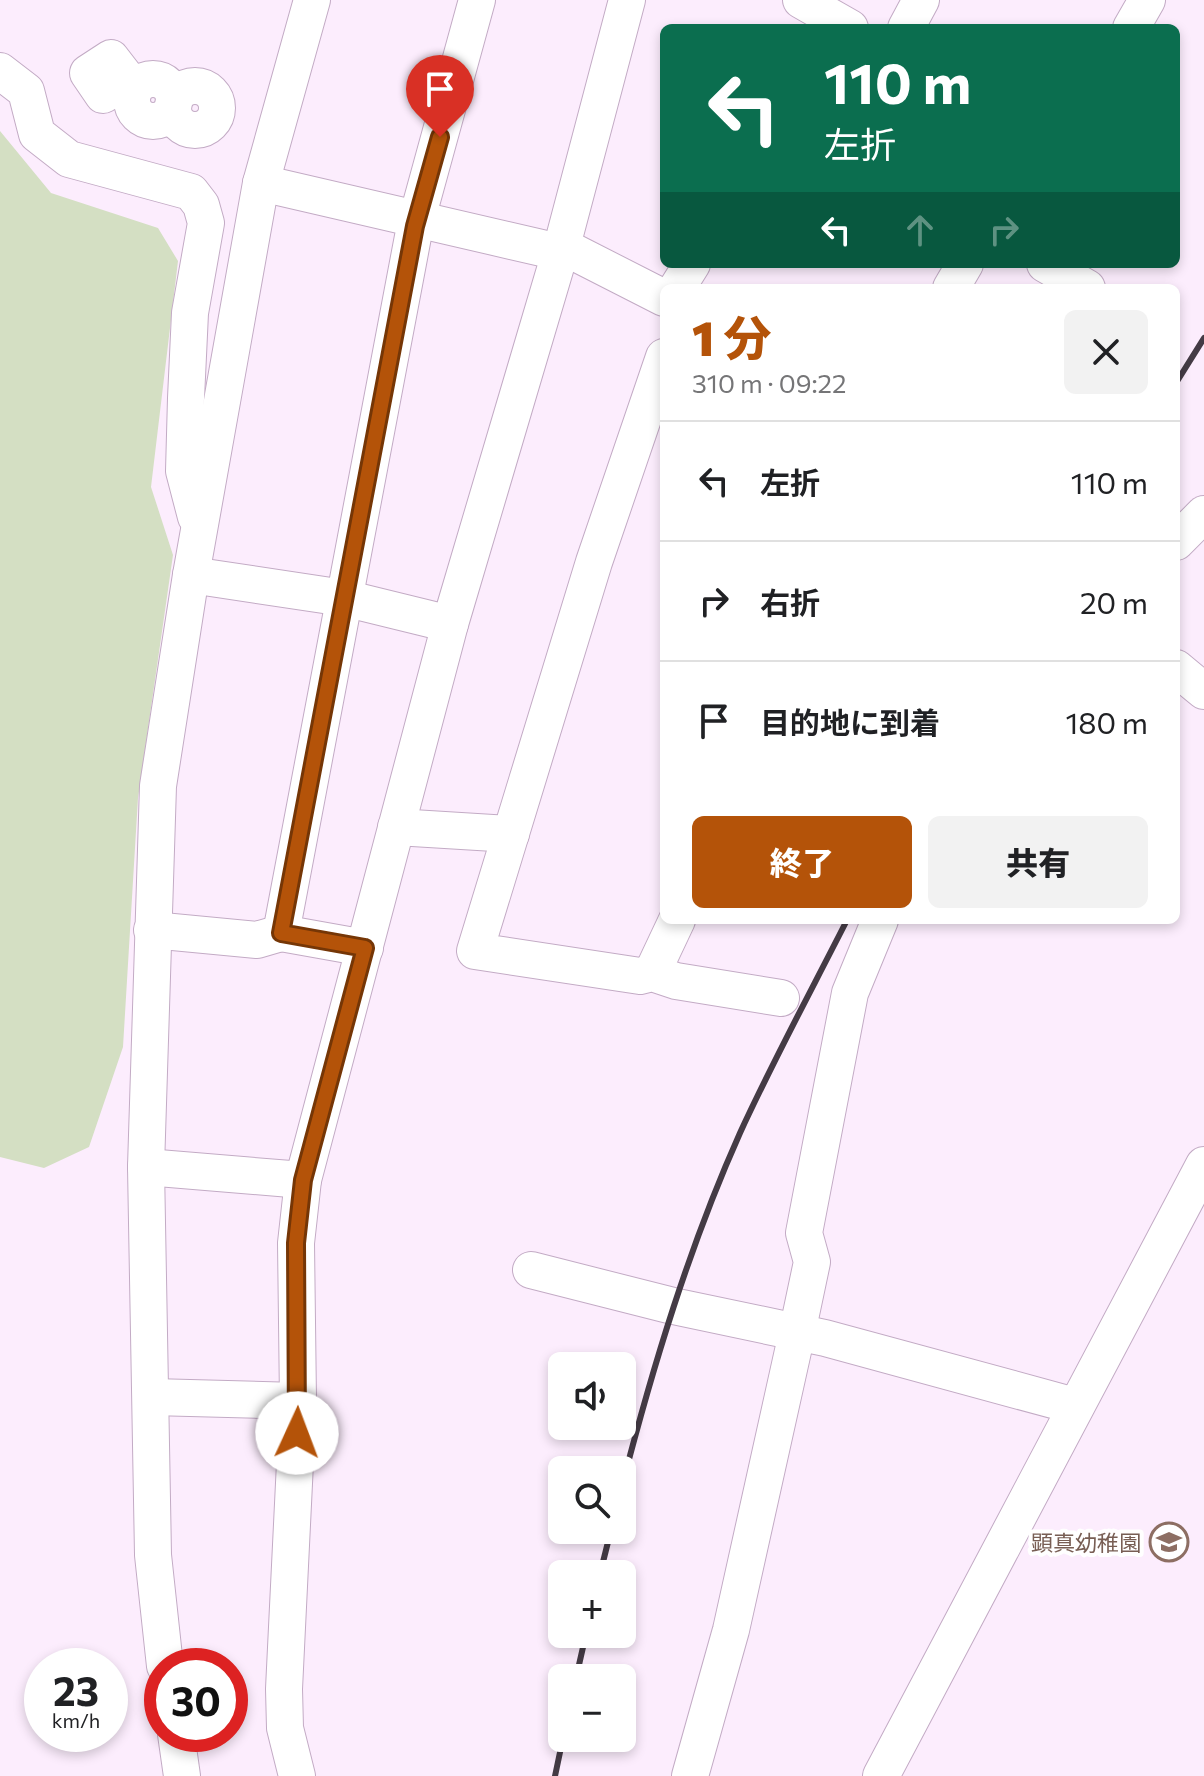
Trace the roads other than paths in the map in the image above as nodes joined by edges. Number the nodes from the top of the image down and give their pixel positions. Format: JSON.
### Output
{"nodes":[{"id":1,"x":312,"y":0,"type":"edge"},
{"id":2,"x":477,"y":0,"type":"edge"},
{"id":3,"x":627,"y":0,"type":"edge"},
{"id":4,"x":801,"y":0,"type":"edge"},
{"id":5,"x":921,"y":0,"type":"edge"},
{"id":6,"x":1147,"y":0,"type":"edge"},
{"id":7,"x":839,"y":24,"type":"edge"},
{"id":8,"x":908,"y":24,"type":"edge"},
{"id":9,"x":1133,"y":24,"type":"edge"},
{"id":10,"x":0,"y":71,"type":"edge"},
{"id":11,"x":261,"y":183,"type":"junction"},
{"id":12,"x":417,"y":220,"type":"junction"},
{"id":13,"x":560,"y":249,"type":"junction"},
{"id":14,"x":1052,"y":268,"type":"edge"},
{"id":15,"x":1080,"y":284,"type":"edge"},
{"id":16,"x":660,"y":296,"type":"edge"},
{"id":17,"x":660,"y":369,"type":"edge"},
{"id":18,"x":1204,"y":514,"type":"edge"},
{"id":19,"x":200,"y":530,"type":"junction"},
{"id":20,"x":1180,"y":538,"type":"edge"},
{"id":21,"x":191,"y":575,"type":"junction"},
{"id":22,"x":344,"y":598,"type":"junction"},
{"id":23,"x":450,"y":624,"type":"junction"},
{"id":24,"x":1180,"y":671,"type":"edge"},
{"id":25,"x":1204,"y":691,"type":"edge"},
{"id":26,"x":396,"y":827,"type":"junction"},
{"id":27,"x":511,"y":834,"type":"junction"},
{"id":28,"x":675,"y":924,"type":"edge"},
{"id":29,"x":878,"y":924,"type":"edge"},
{"id":30,"x":152,"y":930,"type":"junction"},
{"id":31,"x":281,"y":933,"type":"junction"},
{"id":32,"x":365,"y":948,"type":"junction"},
{"id":33,"x":652,"y":973,"type":"junction"},
{"id":34,"x":781,"y":998,"type":"dead end"},
{"id":35,"x":1204,"y":1165,"type":"edge"},
{"id":36,"x":146,"y":1167,"type":"junction"},
{"id":37,"x":303,"y":1180,"type":"junction"},
{"id":38,"x":531,"y":1270,"type":"dead end"},
{"id":39,"x":797,"y":1333,"type":"junction"},
{"id":40,"x":152,"y":1397,"type":"junction"},
{"id":41,"x":298,"y":1401,"type":"junction"},
{"id":42,"x":1075,"y":1406,"type":"junction"},
{"id":43,"x":163,"y":1648,"type":"edge"},
{"id":44,"x":179,"y":1752,"type":"edge"},
{"id":45,"x":182,"y":1776,"type":"edge"},
{"id":46,"x":297,"y":1776,"type":"edge"},
{"id":47,"x":690,"y":1776,"type":"edge"},
{"id":48,"x":881,"y":1776,"type":"edge"}],
"edges":[{"from":1,"to":11,"type":"street"},
{"from":2,"to":12,"type":"street"},
{"from":3,"to":13,"type":"street"},
{"from":4,"to":7,"type":"street"},
{"from":5,"to":8,"type":"street"},
{"from":6,"to":9,"type":"street"},
{"from":10,"to":19,"type":"street"},
{"from":11,"to":12,"type":"street"},
{"from":11,"to":19,"type":"street"},
{"from":12,"to":13,"type":"street"},
{"from":12,"to":22,"type":"street"},
{"from":13,"to":16,"type":"street"},
{"from":13,"to":23,"type":"street"},
{"from":14,"to":15,"type":"street"},
{"from":17,"to":27,"type":"street"},
{"from":18,"to":20,"type":"street"},
{"from":19,"to":21,"type":"street"},
{"from":21,"to":22,"type":"street"},
{"from":21,"to":30,"type":"street"},
{"from":22,"to":23,"type":"street"},
{"from":22,"to":31,"type":"street"},
{"from":23,"to":26,"type":"street"},
{"from":24,"to":25,"type":"street"},
{"from":26,"to":27,"type":"street"},
{"from":26,"to":32,"type":"street"},
{"from":27,"to":33,"type":"street"},
{"from":28,"to":33,"type":"street"},
{"from":29,"to":39,"type":"street"},
{"from":30,"to":31,"type":"street"},
{"from":30,"to":36,"type":"street"},
{"from":31,"to":32,"type":"street"},
{"from":32,"to":37,"type":"street"},
{"from":33,"to":34,"type":"street"},
{"from":35,"to":42,"type":"street"},
{"from":36,"to":37,"type":"street"},
{"from":36,"to":40,"type":"street"},
{"from":37,"to":41,"type":"street"},
{"from":38,"to":39,"type":"street"},
{"from":39,"to":42,"type":"street"},
{"from":39,"to":47,"type":"street"},
{"from":40,"to":41,"type":"street"},
{"from":40,"to":43,"type":"street"},
{"from":41,"to":46,"type":"street"},
{"from":42,"to":48,"type":"street"},
{"from":44,"to":45,"type":"street"}]}
